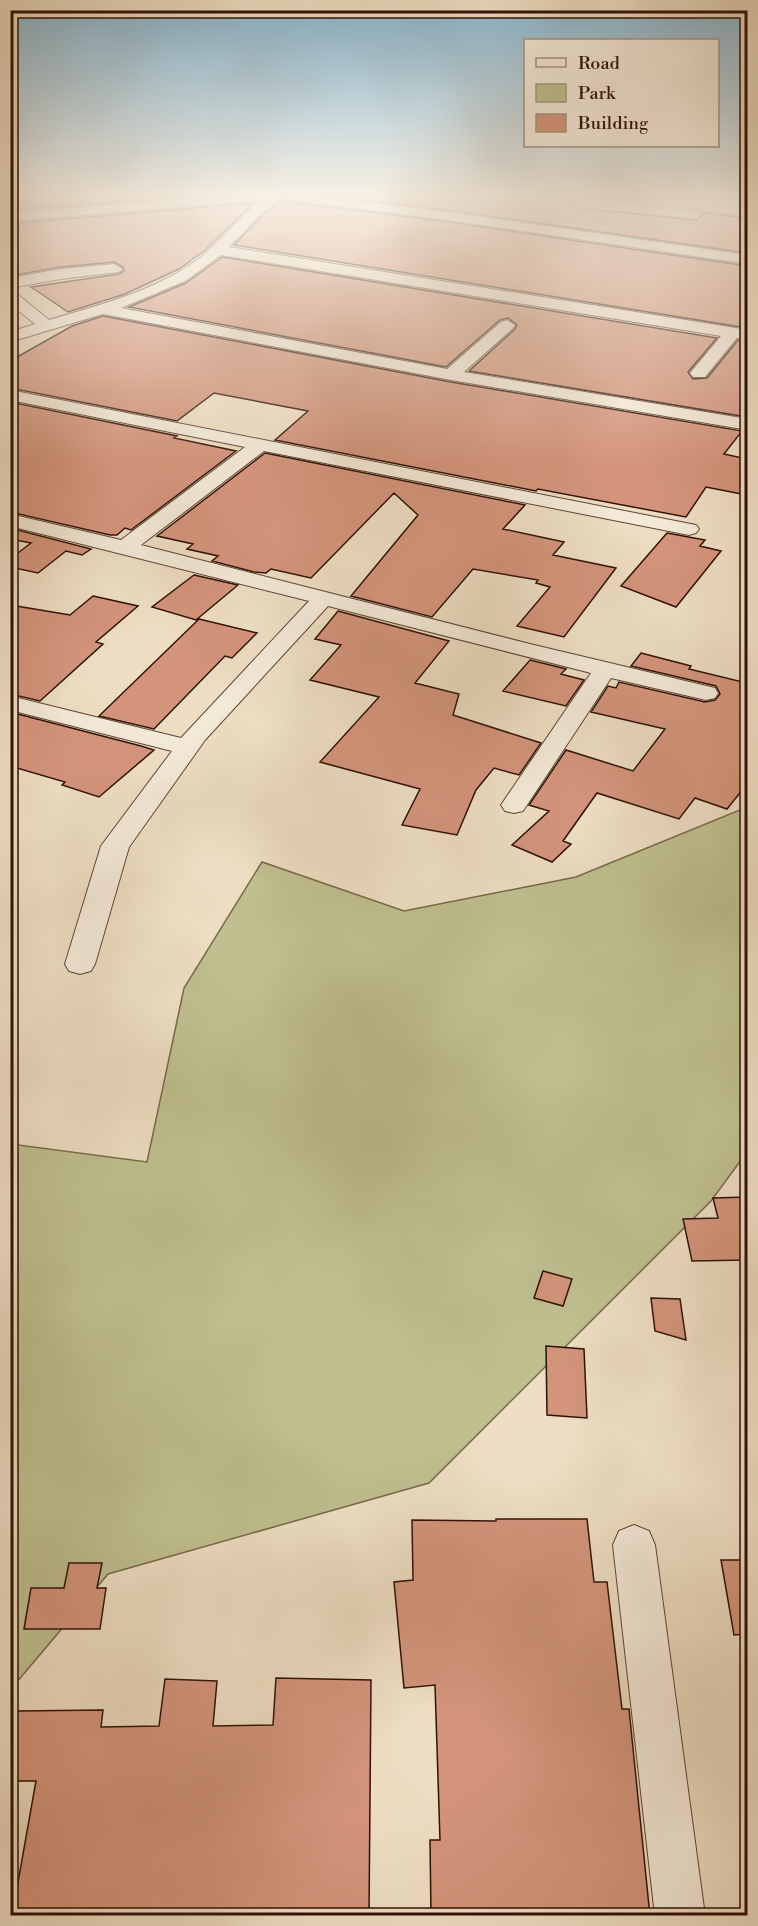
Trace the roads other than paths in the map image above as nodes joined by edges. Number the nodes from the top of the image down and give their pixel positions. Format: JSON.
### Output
{"nodes":[{"id":1,"x":161,"y":285,"type":"edge"},
{"id":2,"x":435,"y":285,"type":"edge"},
{"id":3,"x":10,"y":296,"type":"edge"},
{"id":4,"x":102,"y":309,"type":"junction"},
{"id":5,"x":507,"y":324,"type":"dead end"},
{"id":6,"x":46,"y":325,"type":"junction"},
{"id":7,"x":740,"y":334,"type":"edge"},
{"id":8,"x":10,"y":337,"type":"edge"},
{"id":9,"x":699,"y":374,"type":"dead end"},
{"id":10,"x":451,"y":375,"type":"junction"},
{"id":11,"x":10,"y":395,"type":"edge"},
{"id":12,"x":747,"y":425,"type":"edge"},
{"id":13,"x":260,"y":445,"type":"junction"},
{"id":14,"x":10,"y":520,"type":"edge"},
{"id":15,"x":689,"y":529,"type":"dead end"},
{"id":16,"x":125,"y":547,"type":"junction"},
{"id":17,"x":324,"y":598,"type":"junction"},
{"id":18,"x":605,"y":670,"type":"junction"},
{"id":19,"x":706,"y":693,"type":"dead end"},
{"id":20,"x":10,"y":703,"type":"edge"},
{"id":21,"x":188,"y":747,"type":"junction"},
{"id":22,"x":514,"y":805,"type":"dead end"},
{"id":23,"x":80,"y":964,"type":"dead end"},
{"id":24,"x":634,"y":1545,"type":"dead end"},
{"id":25,"x":680,"y":1916,"type":"edge"}],
"edges":[{"from":1,"to":4,"type":"street"},
{"from":2,"to":7,"type":"street"},
{"from":3,"to":6,"type":"street"},
{"from":4,"to":6,"type":"street"},
{"from":4,"to":10,"type":"street"},
{"from":5,"to":10,"type":"street"},
{"from":6,"to":8,"type":"street"},
{"from":7,"to":9,"type":"street"},
{"from":10,"to":12,"type":"street"},
{"from":11,"to":13,"type":"street"},
{"from":13,"to":15,"type":"street"},
{"from":13,"to":16,"type":"street"},
{"from":14,"to":16,"type":"street"},
{"from":16,"to":17,"type":"street"},
{"from":17,"to":18,"type":"street"},
{"from":17,"to":21,"type":"street"},
{"from":18,"to":19,"type":"street"},
{"from":18,"to":22,"type":"street"},
{"from":20,"to":21,"type":"street"},
{"from":21,"to":23,"type":"street"},
{"from":24,"to":25,"type":"street"}]}
